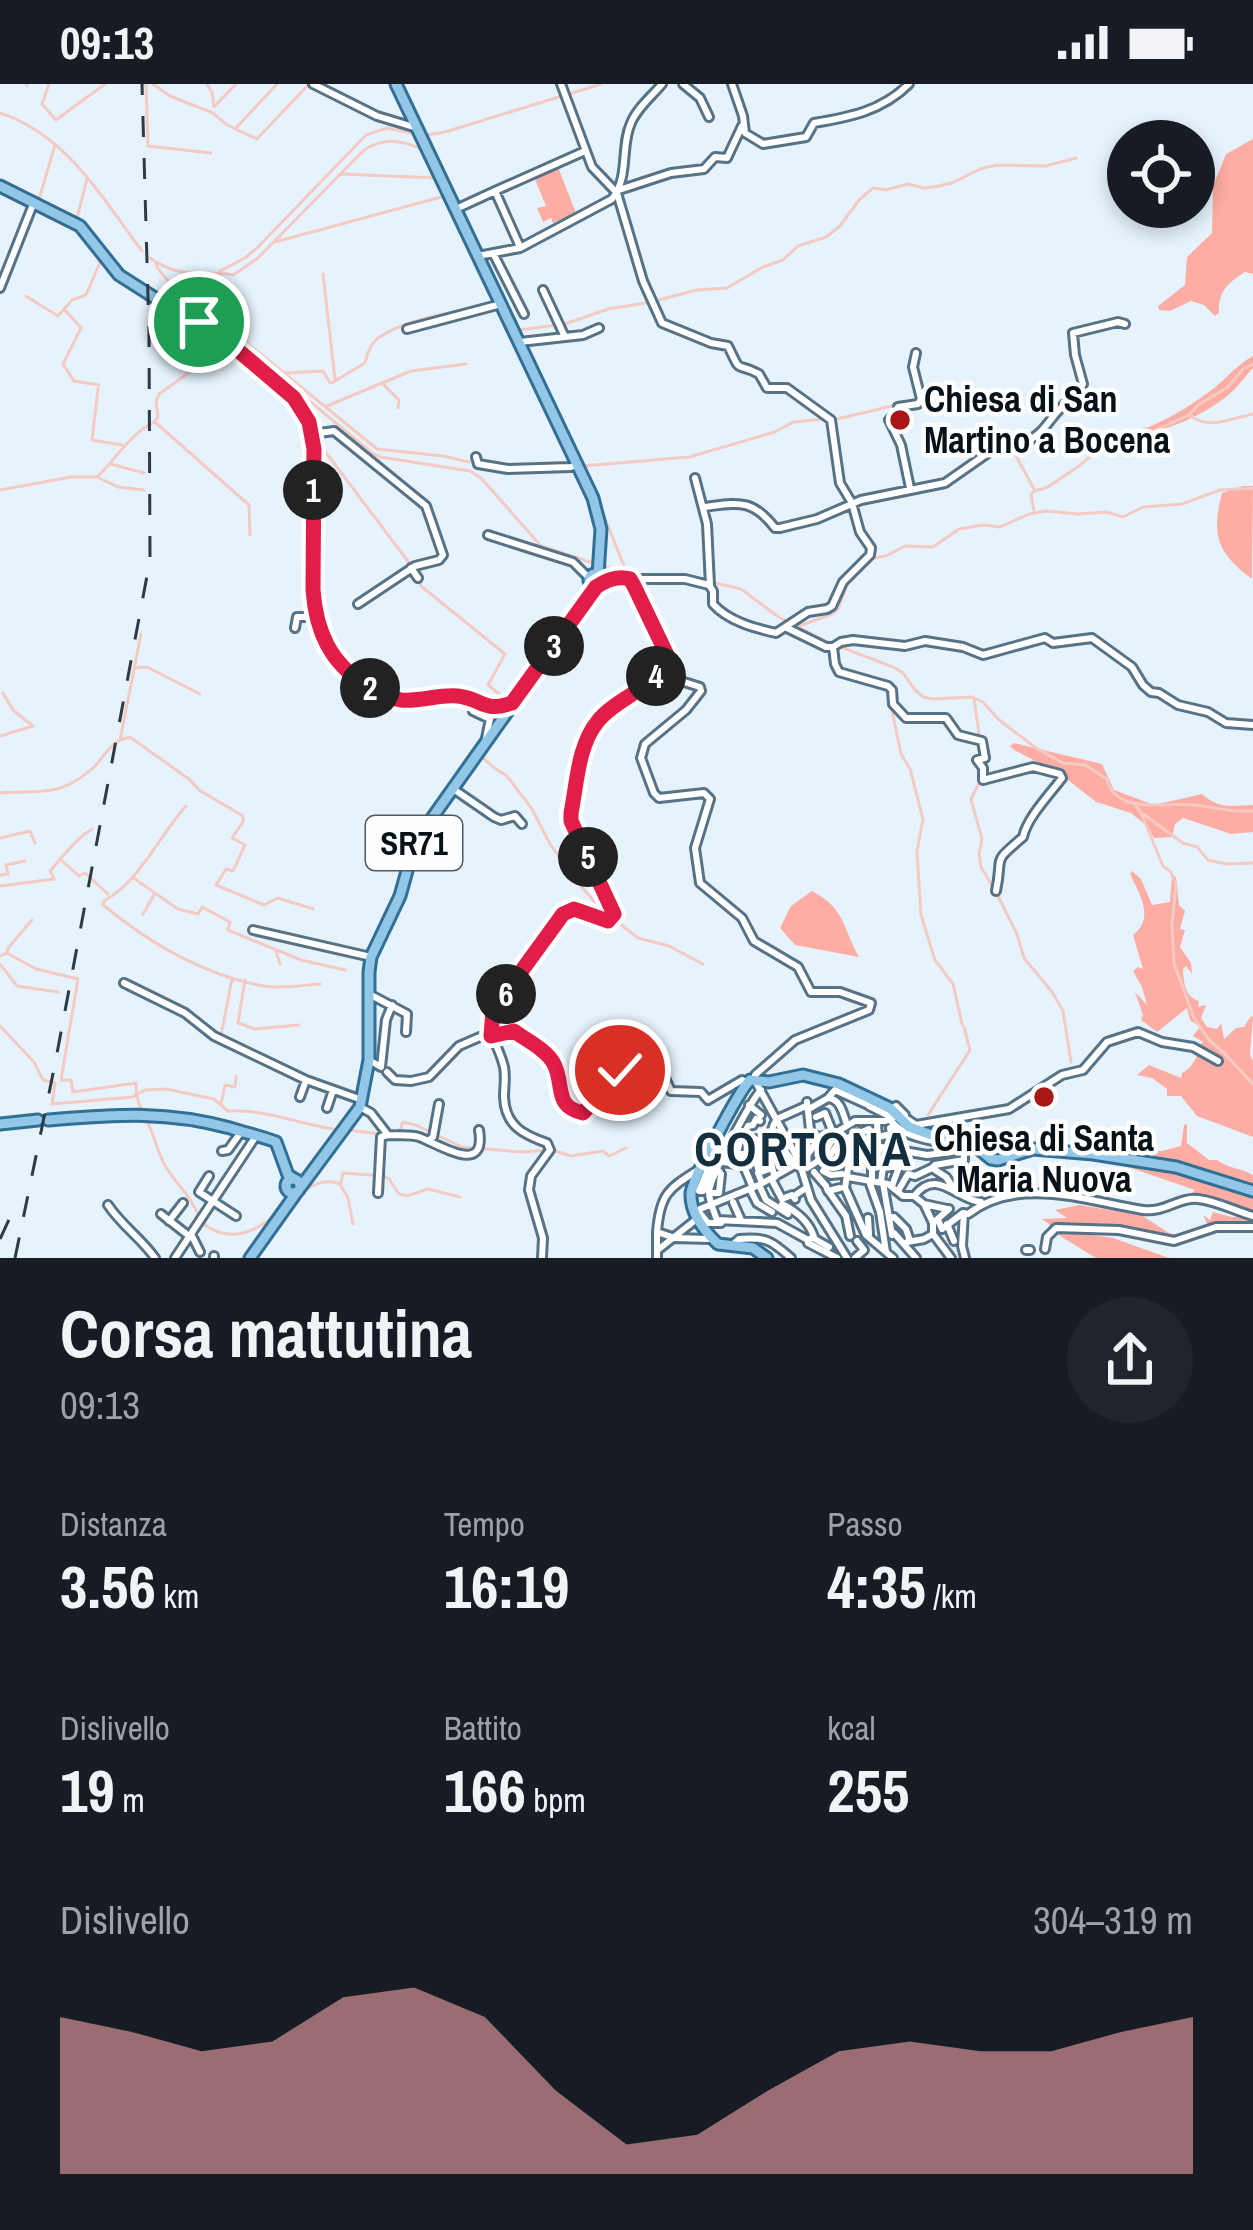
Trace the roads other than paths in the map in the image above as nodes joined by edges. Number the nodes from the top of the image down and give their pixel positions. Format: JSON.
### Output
{"nodes":[{"id":1,"x":313,"y":84,"type":"edge"},
{"id":2,"x":396,"y":84,"type":"edge"},
{"id":3,"x":561,"y":84,"type":"edge"},
{"id":4,"x":662,"y":84,"type":"edge"},
{"id":5,"x":683,"y":84,"type":"edge"},
{"id":6,"x":732,"y":84,"type":"edge"},
{"id":7,"x":909,"y":84,"type":"edge"},
{"id":8,"x":710,"y":117,"type":"dead end"},
{"id":9,"x":744,"y":122,"type":"junction"},
{"id":10,"x":417,"y":128,"type":"junction"},
{"id":11,"x":585,"y":151,"type":"junction"},
{"id":12,"x":0,"y":186,"type":"edge"},
{"id":13,"x":495,"y":191,"type":"junction"},
{"id":14,"x":618,"y":192,"type":"junction"},
{"id":15,"x":34,"y":202,"type":"junction"},
{"id":16,"x":456,"y":209,"type":"junction"},
{"id":17,"x":520,"y":248,"type":"junction"},
{"id":18,"x":493,"y":253,"type":"junction"},
{"id":19,"x":478,"y":256,"type":"junction"},
{"id":20,"x":0,"y":288,"type":"edge"},
{"id":21,"x":543,"y":290,"type":"dead end"},
{"id":22,"x":501,"y":304,"type":"junction"},
{"id":23,"x":524,"y":314,"type":"dead end"},
{"id":24,"x":1125,"y":324,"type":"dead end"},
{"id":25,"x":598,"y":328,"type":"dead end"},
{"id":26,"x":407,"y":329,"type":"dead end"},
{"id":27,"x":565,"y":337,"type":"junction"},
{"id":28,"x":519,"y":342,"type":"junction"},
{"id":29,"x":916,"y":353,"type":"dead end"},
{"id":30,"x":312,"y":434,"type":"junction"},
{"id":31,"x":476,"y":457,"type":"dead end"},
{"id":32,"x":577,"y":465,"type":"junction"},
{"id":33,"x":695,"y":478,"type":"dead end"},
{"id":34,"x":910,"y":488,"type":"junction"},
{"id":35,"x":852,"y":503,"type":"junction"},
{"id":36,"x":703,"y":507,"type":"junction"},
{"id":37,"x":488,"y":535,"type":"dead end"},
{"id":38,"x":411,"y":568,"type":"junction"},
{"id":39,"x":595,"y":577,"type":"junction"},
{"id":40,"x":418,"y":578,"type":"dead end"},
{"id":41,"x":628,"y":578,"type":"junction"},
{"id":42,"x":710,"y":582,"type":"junction"},
{"id":43,"x":358,"y":604,"type":"dead end"},
{"id":44,"x":318,"y":617,"type":"junction"},
{"id":45,"x":790,"y":624,"type":"junction"},
{"id":46,"x":295,"y":628,"type":"dead end"},
{"id":47,"x":833,"y":647,"type":"junction"},
{"id":48,"x":668,"y":657,"type":"junction"},
{"id":49,"x":475,"y":701,"type":"junction"},
{"id":50,"x":495,"y":711,"type":"junction"},
{"id":51,"x":1253,"y":725,"type":"edge"},
{"id":52,"x":490,"y":736,"type":"junction"},
{"id":53,"x":452,"y":788,"type":"junction"},
{"id":54,"x":522,"y":824,"type":"dead end"},
{"id":55,"x":996,"y":891,"type":"dead end"},
{"id":56,"x":253,"y":929,"type":"dead end"},
{"id":57,"x":371,"y":958,"type":"junction"},
{"id":58,"x":124,"y":983,"type":"dead end"},
{"id":59,"x":369,"y":994,"type":"junction"},
{"id":60,"x":392,"y":1005,"type":"junction"},
{"id":61,"x":406,"y":1032,"type":"dead end"},
{"id":62,"x":491,"y":1034,"type":"junction"},
{"id":63,"x":615,"y":1035,"type":"dead end"},
{"id":64,"x":369,"y":1060,"type":"junction"},
{"id":65,"x":1218,"y":1061,"type":"dead end"},
{"id":66,"x":386,"y":1072,"type":"dead end"},
{"id":67,"x":605,"y":1074,"type":"junction"},
{"id":68,"x":306,"y":1080,"type":"junction"},
{"id":69,"x":750,"y":1081,"type":"junction"},
{"id":70,"x":332,"y":1090,"type":"junction"},
{"id":71,"x":835,"y":1090,"type":"junction"},
{"id":72,"x":300,"y":1097,"type":"dead end"},
{"id":73,"x":828,"y":1098,"type":"junction"},
{"id":74,"x":361,"y":1104,"type":"junction"},
{"id":75,"x":439,"y":1104,"type":"dead end"},
{"id":76,"x":867,"y":1104,"type":"junction"},
{"id":77,"x":327,"y":1108,"type":"dead end"},
{"id":78,"x":759,"y":1108,"type":"junction"},
{"id":79,"x":810,"y":1110,"type":"junction"},
{"id":80,"x":800,"y":1118,"type":"dead end"},
{"id":81,"x":892,"y":1118,"type":"junction"},
{"id":82,"x":774,"y":1123,"type":"junction"},
{"id":83,"x":0,"y":1124,"type":"edge"},
{"id":84,"x":847,"y":1125,"type":"junction"},
{"id":85,"x":479,"y":1130,"type":"dead end"},
{"id":86,"x":241,"y":1132,"type":"junction"},
{"id":87,"x":873,"y":1132,"type":"junction"},
{"id":88,"x":835,"y":1133,"type":"junction"},
{"id":89,"x":388,"y":1135,"type":"junction"},
{"id":90,"x":850,"y":1136,"type":"junction"},
{"id":91,"x":262,"y":1137,"type":"junction"},
{"id":92,"x":813,"y":1137,"type":"junction"},
{"id":93,"x":428,"y":1141,"type":"junction"},
{"id":94,"x":746,"y":1141,"type":"junction"},
{"id":95,"x":772,"y":1144,"type":"junction"},
{"id":96,"x":851,"y":1145,"type":"dead end"},
{"id":97,"x":956,"y":1147,"type":"junction"},
{"id":98,"x":222,"y":1150,"type":"dead end"},
{"id":99,"x":800,"y":1160,"type":"junction"},
{"id":100,"x":707,"y":1162,"type":"junction"},
{"id":101,"x":747,"y":1162,"type":"junction"},
{"id":102,"x":850,"y":1162,"type":"junction"},
{"id":103,"x":720,"y":1166,"type":"junction"},
{"id":104,"x":883,"y":1167,"type":"junction"},
{"id":105,"x":932,"y":1168,"type":"junction"},
{"id":106,"x":813,"y":1170,"type":"junction"},
{"id":107,"x":772,"y":1174,"type":"junction"},
{"id":108,"x":846,"y":1175,"type":"junction"},
{"id":109,"x":208,"y":1176,"type":"dead end"},
{"id":110,"x":296,"y":1184,"type":"junction"},
{"id":111,"x":720,"y":1184,"type":"junction"},
{"id":112,"x":882,"y":1184,"type":"junction"},
{"id":113,"x":756,"y":1186,"type":"junction"},
{"id":114,"x":806,"y":1187,"type":"junction"},
{"id":115,"x":827,"y":1189,"type":"junction"},
{"id":116,"x":844,"y":1189,"type":"junction"},
{"id":117,"x":953,"y":1189,"type":"junction"},
{"id":118,"x":1253,"y":1191,"type":"edge"},
{"id":119,"x":378,"y":1193,"type":"dead end"},
{"id":120,"x":710,"y":1194,"type":"junction"},
{"id":121,"x":914,"y":1196,"type":"junction"},
{"id":122,"x":731,"y":1199,"type":"junction"},
{"id":123,"x":213,"y":1200,"type":"junction"},
{"id":124,"x":985,"y":1202,"type":"junction"},
{"id":125,"x":183,"y":1203,"type":"dead end"},
{"id":126,"x":712,"y":1204,"type":"junction"},
{"id":127,"x":790,"y":1204,"type":"junction"},
{"id":128,"x":924,"y":1204,"type":"junction"},
{"id":129,"x":108,"y":1205,"type":"dead end"},
{"id":130,"x":949,"y":1209,"type":"junction"},
{"id":131,"x":772,"y":1212,"type":"dead end"},
{"id":132,"x":699,"y":1213,"type":"junction"},
{"id":133,"x":749,"y":1213,"type":"junction"},
{"id":134,"x":963,"y":1213,"type":"junction"},
{"id":135,"x":161,"y":1214,"type":"dead end"},
{"id":136,"x":236,"y":1216,"type":"dead end"},
{"id":137,"x":1253,"y":1216,"type":"edge"},
{"id":138,"x":889,"y":1218,"type":"junction"},
{"id":139,"x":868,"y":1219,"type":"dead end"},
{"id":140,"x":169,"y":1220,"type":"junction"},
{"id":141,"x":935,"y":1222,"type":"junction"},
{"id":142,"x":783,"y":1226,"type":"junction"},
{"id":143,"x":1253,"y":1227,"type":"edge"},
{"id":144,"x":941,"y":1229,"type":"junction"},
{"id":145,"x":829,"y":1231,"type":"junction"},
{"id":146,"x":657,"y":1232,"type":"junction"},
{"id":147,"x":851,"y":1234,"type":"junction"},
{"id":148,"x":190,"y":1235,"type":"junction"},
{"id":149,"x":813,"y":1236,"type":"junction"},
{"id":150,"x":672,"y":1237,"type":"junction"},
{"id":151,"x":711,"y":1238,"type":"junction"},
{"id":152,"x":879,"y":1238,"type":"junction"},
{"id":153,"x":954,"y":1241,"type":"dead end"},
{"id":154,"x":907,"y":1242,"type":"junction"},
{"id":155,"x":732,"y":1247,"type":"junction"},
{"id":156,"x":1045,"y":1249,"type":"dead end"},
{"id":157,"x":200,"y":1252,"type":"dead end"},
{"id":158,"x":841,"y":1253,"type":"edge"},
{"id":159,"x":657,"y":1255,"type":"edge"},
{"id":160,"x":889,"y":1255,"type":"edge"},
{"id":161,"x":155,"y":1258,"type":"edge"},
{"id":162,"x":175,"y":1258,"type":"edge"},
{"id":163,"x":250,"y":1258,"type":"edge"},
{"id":164,"x":542,"y":1258,"type":"edge"},
{"id":165,"x":766,"y":1258,"type":"edge"},
{"id":166,"x":790,"y":1258,"type":"edge"},
{"id":167,"x":916,"y":1258,"type":"edge"},
{"id":168,"x":953,"y":1258,"type":"edge"},
{"id":169,"x":965,"y":1258,"type":"edge"}],
"edges":[{"from":1,"to":10,"type":"street"},
{"from":2,"to":10,"type":"main road"},
{"from":3,"to":11,"type":"street"},
{"from":4,"to":14,"type":"street"},
{"from":5,"to":8,"type":"street"},
{"from":6,"to":9,"type":"street"},
{"from":7,"to":9,"type":"street"},
{"from":9,"to":14,"type":"street"},
{"from":10,"to":16,"type":"main road"},
{"from":11,"to":13,"type":"street"},
{"from":11,"to":14,"type":"street"},
{"from":12,"to":15,"type":"main road"},
{"from":13,"to":16,"type":"street"},
{"from":13,"to":17,"type":"street"},
{"from":14,"to":17,"type":"street"},
{"from":14,"to":35,"type":"street"},
{"from":15,"to":20,"type":"street"},
{"from":15,"to":30,"type":"main road"},
{"from":16,"to":19,"type":"main road"},
{"from":17,"to":18,"type":"street"},
{"from":18,"to":19,"type":"street"},
{"from":18,"to":23,"type":"street"},
{"from":19,"to":22,"type":"main road"},
{"from":21,"to":27,"type":"street"},
{"from":22,"to":26,"type":"street"},
{"from":22,"to":28,"type":"main road"},
{"from":24,"to":34,"type":"street"},
{"from":25,"to":27,"type":"street"},
{"from":27,"to":28,"type":"street"},
{"from":28,"to":32,"type":"main road"},
{"from":29,"to":34,"type":"street"},
{"from":30,"to":38,"type":"street"},
{"from":30,"to":44,"type":"main road"},
{"from":31,"to":32,"type":"street"},
{"from":32,"to":39,"type":"main road"},
{"from":33,"to":36,"type":"street"},
{"from":34,"to":35,"type":"street"},
{"from":35,"to":36,"type":"street"},
{"from":35,"to":45,"type":"street"},
{"from":36,"to":42,"type":"street"},
{"from":37,"to":39,"type":"street"},
{"from":38,"to":40,"type":"street"},
{"from":38,"to":43,"type":"street"},
{"from":39,"to":41,"type":"street"},
{"from":39,"to":50,"type":"main road","number":"SR71"},
{"from":41,"to":42,"type":"street"},
{"from":41,"to":48,"type":"street"},
{"from":42,"to":45,"type":"street"},
{"from":44,"to":46,"type":"street"},
{"from":44,"to":49,"type":"main road"},
{"from":45,"to":47,"type":"street"},
{"from":47,"to":51,"type":"street"},
{"from":47,"to":55,"type":"street"},
{"from":48,"to":62,"type":"street"},
{"from":48,"to":69,"type":"street"},
{"from":49,"to":50,"type":"main road"},
{"from":49,"to":52,"type":"street"},
{"from":50,"to":52,"type":"main road","number":"SR71"},
{"from":52,"to":53,"type":"main road","number":"SR71"},
{"from":53,"to":54,"type":"street"},
{"from":53,"to":57,"type":"main road","number":"SR71"},
{"from":56,"to":57,"type":"street"},
{"from":57,"to":59,"type":"main road","number":"SR71"},
{"from":58,"to":68,"type":"street"},
{"from":59,"to":60,"type":"street"},
{"from":59,"to":64,"type":"main road","number":"SR71"},
{"from":60,"to":61,"type":"street"},
{"from":60,"to":64,"type":"street"},
{"from":62,"to":66,"type":"street"},
{"from":62,"to":67,"type":"street"},
{"from":62,"to":164,"type":"street"},
{"from":63,"to":67,"type":"street"},
{"from":64,"to":74,"type":"main road","number":"SR71"},
{"from":65,"to":81,"type":"street"},
{"from":67,"to":69,"type":"street"},
{"from":68,"to":70,"type":"street"},
{"from":68,"to":72,"type":"street"},
{"from":69,"to":78,"type":"street"},
{"from":69,"to":81,"type":"main road"},
{"from":69,"to":100,"type":"main road"},
{"from":70,"to":74,"type":"street"},
{"from":70,"to":77,"type":"street"},
{"from":71,"to":73,"type":"street"},
{"from":71,"to":76,"type":"street"},
{"from":71,"to":81,"type":"street"},
{"from":73,"to":79,"type":"street"},
{"from":73,"to":84,"type":"street"},
{"from":74,"to":89,"type":"street"},
{"from":74,"to":110,"type":"main road","number":"SR71"},
{"from":75,"to":93,"type":"street"},
{"from":76,"to":81,"type":"street"},
{"from":76,"to":87,"type":"street"},
{"from":78,"to":82,"type":"street"},
{"from":78,"to":82,"type":"street"},
{"from":78,"to":94,"type":"street"},
{"from":78,"to":94,"type":"street"},
{"from":79,"to":80,"type":"street"},
{"from":79,"to":82,"type":"street"},
{"from":79,"to":88,"type":"street"},
{"from":79,"to":92,"type":"street"},
{"from":81,"to":87,"type":"street"},
{"from":81,"to":87,"type":"street"},
{"from":81,"to":87,"type":"street"},
{"from":81,"to":97,"type":"street"},
{"from":81,"to":118,"type":"main road"},
{"from":82,"to":95,"type":"street"},
{"from":82,"to":99,"type":"street"},
{"from":83,"to":86,"type":"main road"},
{"from":84,"to":87,"type":"street"},
{"from":84,"to":88,"type":"street"},
{"from":85,"to":93,"type":"street"},
{"from":86,"to":91,"type":"main road"},
{"from":86,"to":98,"type":"street"},
{"from":87,"to":90,"type":"street"},
{"from":87,"to":97,"type":"street"},
{"from":87,"to":102,"type":"street"},
{"from":87,"to":104,"type":"street"},
{"from":87,"to":112,"type":"street"},
{"from":88,"to":90,"type":"street"},
{"from":88,"to":92,"type":"street"},
{"from":88,"to":102,"type":"street"},
{"from":88,"to":106,"type":"street"},
{"from":89,"to":93,"type":"street"},
{"from":89,"to":119,"type":"street"},
{"from":90,"to":96,"type":"street"},
{"from":91,"to":110,"type":"main road"},
{"from":91,"to":123,"type":"street"},
{"from":92,"to":99,"type":"street"},
{"from":92,"to":99,"type":"street"},
{"from":94,"to":95,"type":"street"},
{"from":94,"to":101,"type":"street"},
{"from":94,"to":101,"type":"street"},
{"from":94,"to":103,"type":"street"},
{"from":95,"to":99,"type":"street"},
{"from":95,"to":107,"type":"street"},
{"from":97,"to":105,"type":"street"},
{"from":99,"to":106,"type":"street"},
{"from":99,"to":106,"type":"street"},
{"from":99,"to":107,"type":"street"},
{"from":100,"to":132,"type":"street"},
{"from":100,"to":132,"type":"main road"},
{"from":100,"to":146,"type":"street"},
{"from":101,"to":103,"type":"street"},
{"from":101,"to":107,"type":"street"},
{"from":101,"to":113,"type":"street"},
{"from":102,"to":108,"type":"street"},
{"from":103,"to":111,"type":"street"},
{"from":103,"to":120,"type":"street"},
{"from":104,"to":112,"type":"street"},
{"from":104,"to":112,"type":"street"},
{"from":105,"to":112,"type":"street"},
{"from":105,"to":117,"type":"street"},
{"from":106,"to":108,"type":"street"},
{"from":106,"to":114,"type":"street"},
{"from":106,"to":115,"type":"street"},
{"from":107,"to":113,"type":"street"},
{"from":107,"to":127,"type":"street"},
{"from":108,"to":112,"type":"street"},
{"from":108,"to":116,"type":"street"},
{"from":109,"to":123,"type":"street"},
{"from":110,"to":163,"type":"main road","number":"SR71"},
{"from":111,"to":120,"type":"street"},
{"from":111,"to":122,"type":"street"},
{"from":112,"to":121,"type":"street"},
{"from":112,"to":138,"type":"street"},
{"from":112,"to":152,"type":"street"},
{"from":113,"to":122,"type":"street"},
{"from":113,"to":127,"type":"street"},
{"from":113,"to":133,"type":"street"},
{"from":114,"to":127,"type":"street"},
{"from":114,"to":145,"type":"street"},
{"from":115,"to":116,"type":"street"},
{"from":115,"to":147,"type":"street"},
{"from":116,"to":152,"type":"street"},
{"from":117,"to":121,"type":"street"},
{"from":117,"to":124,"type":"street"},
{"from":117,"to":130,"type":"street"},
{"from":120,"to":126,"type":"street"},
{"from":121,"to":128,"type":"street"},
{"from":122,"to":126,"type":"street"},
{"from":122,"to":133,"type":"street"},
{"from":123,"to":136,"type":"street"},
{"from":123,"to":148,"type":"street"},
{"from":124,"to":134,"type":"street"},
{"from":124,"to":137,"type":"street"},
{"from":125,"to":140,"type":"street"},
{"from":126,"to":132,"type":"street"},
{"from":126,"to":133,"type":"street"},
{"from":127,"to":142,"type":"street"},
{"from":127,"to":149,"type":"street"},
{"from":128,"to":130,"type":"street"},
{"from":128,"to":141,"type":"street"},
{"from":129,"to":161,"type":"street"},
{"from":130,"to":134,"type":"street"},
{"from":130,"to":141,"type":"street"},
{"from":131,"to":133,"type":"street"},
{"from":132,"to":150,"type":"street"},
{"from":132,"to":151,"type":"main road"},
{"from":132,"to":158,"type":"street"},
{"from":133,"to":142,"type":"street"},
{"from":134,"to":144,"type":"street"},
{"from":134,"to":169,"type":"street"},
{"from":135,"to":140,"type":"street"},
{"from":138,"to":152,"type":"street"},
{"from":138,"to":154,"type":"street"},
{"from":139,"to":152,"type":"street"},
{"from":140,"to":148,"type":"street"},
{"from":141,"to":144,"type":"street"},
{"from":142,"to":149,"type":"street"},
{"from":143,"to":156,"type":"street"},
{"from":144,"to":153,"type":"street"},
{"from":144,"to":154,"type":"street"},
{"from":144,"to":168,"type":"street"},
{"from":145,"to":147,"type":"street"},
{"from":145,"to":149,"type":"street"},
{"from":145,"to":158,"type":"street"},
{"from":146,"to":150,"type":"street"},
{"from":146,"to":159,"type":"street"},
{"from":147,"to":158,"type":"street"},
{"from":148,"to":157,"type":"street"},
{"from":148,"to":162,"type":"street"},
{"from":149,"to":158,"type":"street"},
{"from":150,"to":151,"type":"street"},
{"from":150,"to":159,"type":"street"},
{"from":151,"to":155,"type":"main road"},
{"from":152,"to":154,"type":"street"},
{"from":152,"to":160,"type":"street"},
{"from":154,"to":167,"type":"street"},
{"from":155,"to":165,"type":"main road"},
{"from":155,"to":166,"type":"street"}]}
